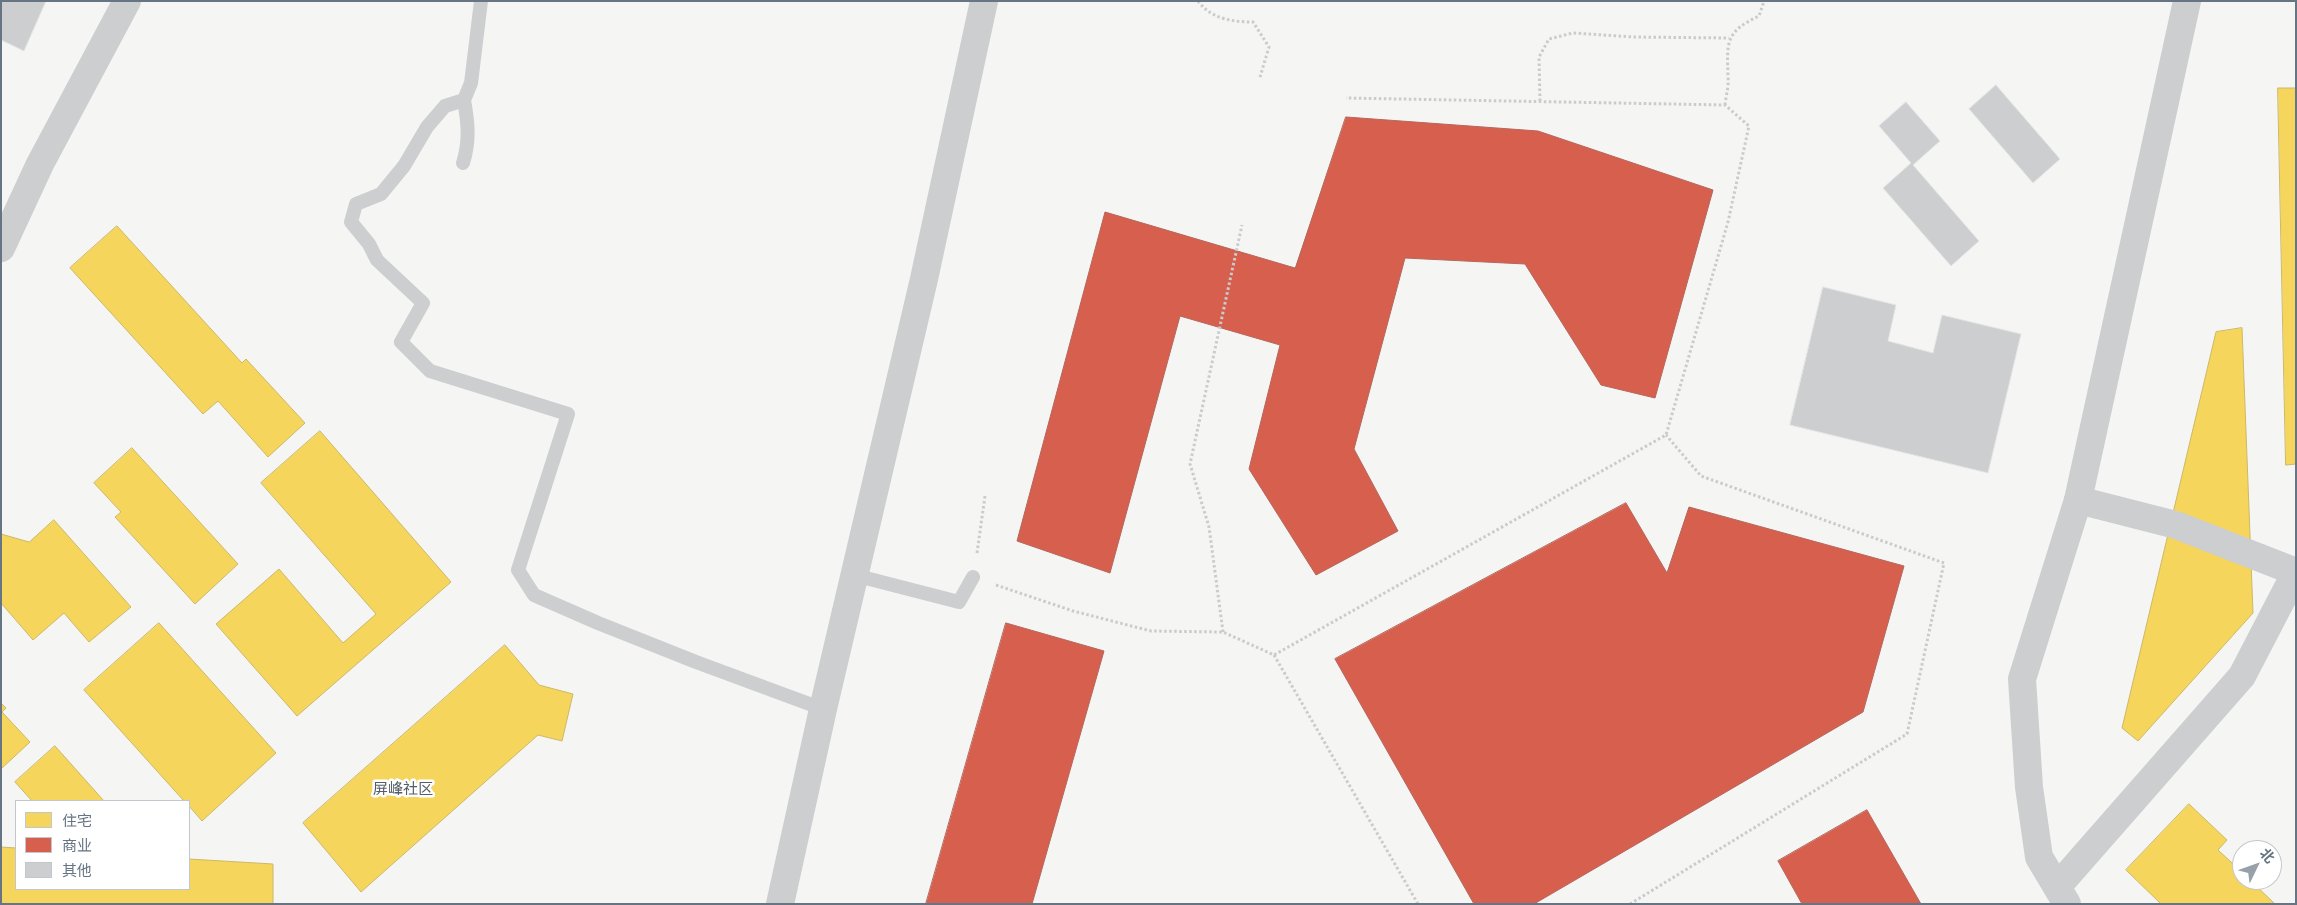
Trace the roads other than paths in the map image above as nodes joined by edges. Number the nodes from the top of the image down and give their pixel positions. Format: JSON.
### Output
{"nodes":[{"id":1,"x":127,"y":1,"type":"edge"},
{"id":2,"x":481,"y":1,"type":"edge"},
{"id":3,"x":984,"y":1,"type":"edge"},
{"id":4,"x":2186,"y":1,"type":"edge"},
{"id":5,"x":464,"y":100,"type":"junction"},
{"id":6,"x":463,"y":163,"type":"dead end"},
{"id":7,"x":1,"y":248,"type":"edge"},
{"id":8,"x":2078,"y":500,"type":"junction"},
{"id":9,"x":2296,"y":572,"type":"edge"},
{"id":10,"x":854,"y":575,"type":"junction"},
{"id":11,"x":973,"y":576,"type":"road end"},
{"id":12,"x":823,"y":709,"type":"junction"},
{"id":13,"x":2062,"y":895,"type":"edge"},
{"id":14,"x":780,"y":904,"type":"edge"}],
"edges":[{"from":1,"to":7,"type":"street"},
{"from":2,"to":5,"type":"lane"},
{"from":3,"to":10,"type":"street"},
{"from":4,"to":8,"type":"street"},
{"from":5,"to":6,"type":"lane"},
{"from":5,"to":12,"type":"lane"},
{"from":8,"to":9,"type":"street"},
{"from":8,"to":13,"type":"street"},
{"from":9,"to":13,"type":"street"},
{"from":10,"to":11,"type":"lane"},
{"from":10,"to":12,"type":"street"},
{"from":12,"to":14,"type":"street"}]}
